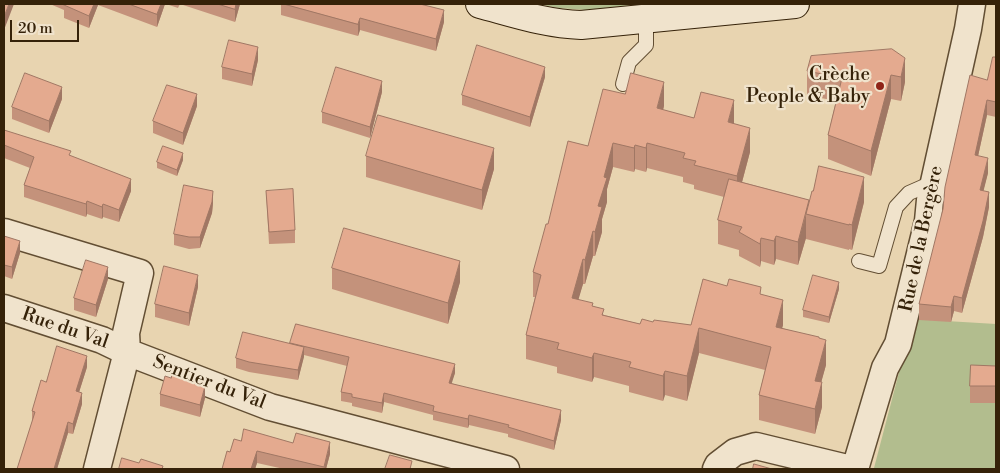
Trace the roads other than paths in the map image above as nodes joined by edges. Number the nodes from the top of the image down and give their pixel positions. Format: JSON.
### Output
{"nodes":[{"id":1,"x":480,"y":4,"type":"edge"},
{"id":2,"x":795,"y":4,"type":"edge"},
{"id":3,"x":972,"y":4,"type":"edge"},
{"id":4,"x":646,"y":19,"type":"junction"},
{"id":5,"x":623,"y":84,"type":"dead end"},
{"id":6,"x":934,"y":182,"type":"junction"},
{"id":7,"x":4,"y":232,"type":"edge"},
{"id":8,"x":859,"y":261,"type":"dead end"},
{"id":9,"x":4,"y":308,"type":"edge"},
{"id":10,"x":127,"y":352,"type":"junction"},
{"id":11,"x":97,"y":469,"type":"edge"},
{"id":12,"x":506,"y":469,"type":"edge"},
{"id":13,"x":716,"y":469,"type":"edge"},
{"id":14,"x":851,"y":469,"type":"edge"},
{"id":15,"x":855,"y":469,"type":"edge"}],
"edges":[{"from":1,"to":4,"type":"main road"},
{"from":2,"to":4,"type":"main road"},
{"from":3,"to":6,"type":"street","name":"Rue de la Bergère"},
{"from":4,"to":5,"type":"lane"},
{"from":6,"to":8,"type":"lane"},
{"from":6,"to":15,"type":"street","name":"Rue de la Bergère"},
{"from":7,"to":10,"type":"street"},
{"from":9,"to":10,"type":"street","name":"Rue du Val"},
{"from":10,"to":11,"type":"street"},
{"from":10,"to":12,"type":"street","name":"Sentier du Val"},
{"from":13,"to":14,"type":"street"}]}
